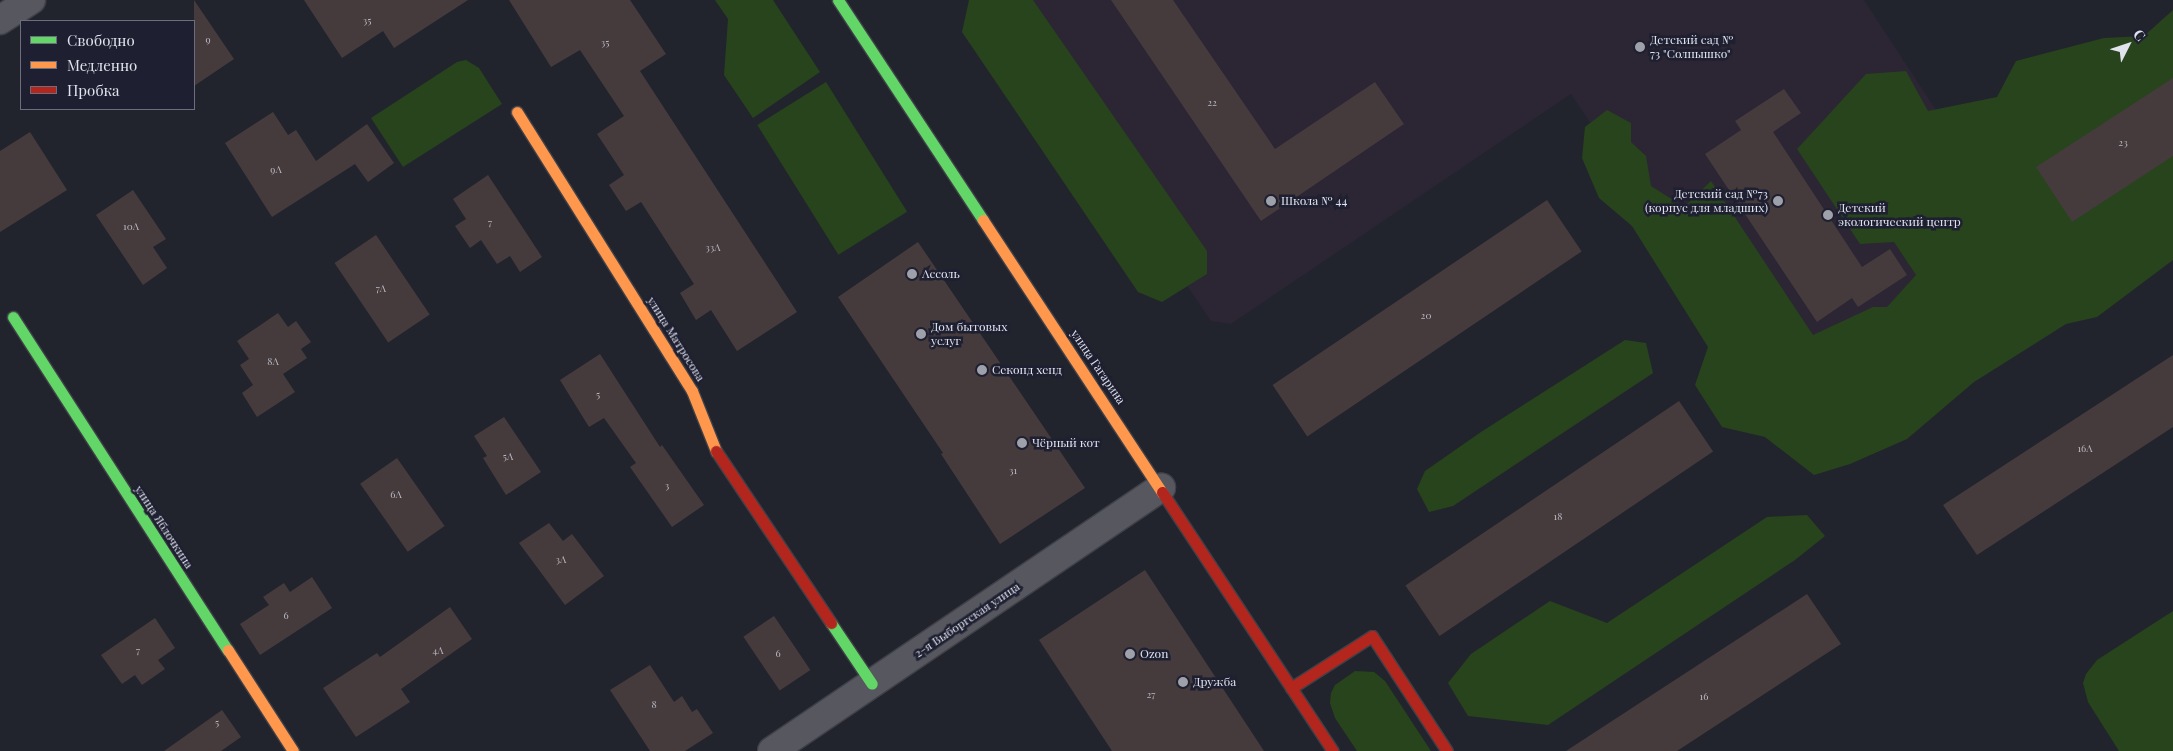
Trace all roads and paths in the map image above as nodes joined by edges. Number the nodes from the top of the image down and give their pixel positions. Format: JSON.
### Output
{"nodes":[{"id":1,"x":31,"y":0,"type":"edge"},
{"id":2,"x":838,"y":0,"type":"edge"},
{"id":3,"x":0,"y":20,"type":"edge"},
{"id":4,"x":517,"y":112,"type":"dead end"},
{"id":5,"x":13,"y":317,"type":"dead end"},
{"id":6,"x":1161,"y":488,"type":"junction"},
{"id":7,"x":872,"y":684,"type":"junction"},
{"id":8,"x":1292,"y":688,"type":"junction"},
{"id":9,"x":293,"y":751,"type":"edge"},
{"id":10,"x":772,"y":751,"type":"edge"},
{"id":11,"x":1333,"y":751,"type":"edge"},
{"id":12,"x":1448,"y":751,"type":"edge"}],
"edges":[{"from":1,"to":3,"type":"street"},
{"from":2,"to":6,"type":"street","name":"улица Гагарина"},
{"from":4,"to":7,"type":"street","name":"улица Матросова"},
{"from":5,"to":9,"type":"street","name":"улица Яблочкина"},
{"from":6,"to":7,"type":"street","name":"2-я Выборгская улица"},
{"from":6,"to":8,"type":"street","name":"улица Гагарина"},
{"from":7,"to":10,"type":"street","name":"2-я Выборгская улица"},
{"from":8,"to":11,"type":"street","name":"улица Гагарина"},
{"from":8,"to":12,"type":"street"}]}
